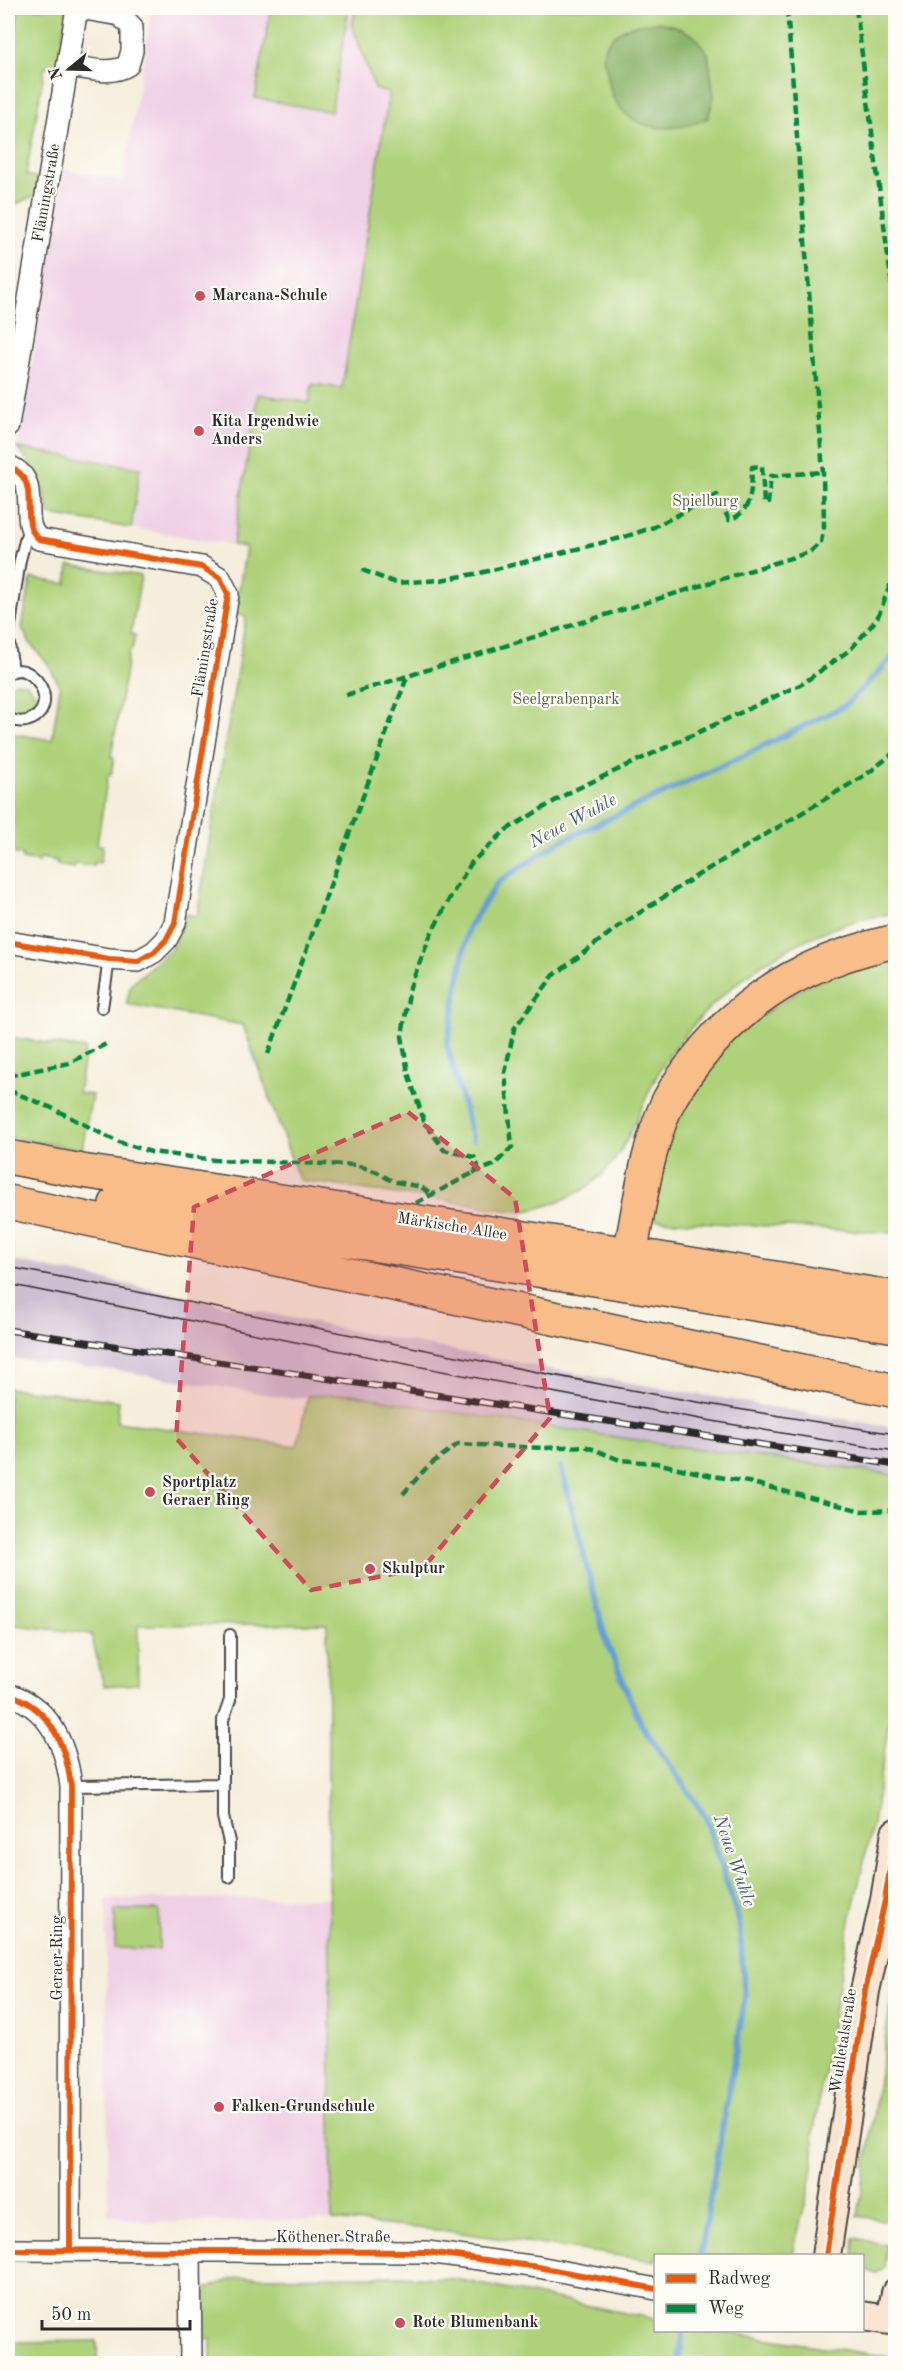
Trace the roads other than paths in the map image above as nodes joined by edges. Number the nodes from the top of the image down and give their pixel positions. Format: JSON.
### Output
{"nodes":[{"id":1,"x":78,"y":8,"type":"edge"},
{"id":2,"x":68,"y":66,"type":"junction"},
{"id":3,"x":8,"y":426,"type":"edge"},
{"id":4,"x":8,"y":466,"type":"edge"},
{"id":5,"x":29,"y":526,"type":"junction"},
{"id":6,"x":10,"y":672,"type":"edge"},
{"id":7,"x":8,"y":718,"type":"edge"},
{"id":8,"x":896,"y":941,"type":"edge"},
{"id":9,"x":8,"y":942,"type":"edge"},
{"id":10,"x":109,"y":959,"type":"junction"},
{"id":11,"x":102,"y":1008,"type":"dead end"},
{"id":12,"x":8,"y":1157,"type":"edge"},
{"id":13,"x":8,"y":1188,"type":"edge"},
{"id":14,"x":8,"y":1202,"type":"edge"},
{"id":15,"x":633,"y":1241,"type":"junction"},
{"id":16,"x":896,"y":1298,"type":"edge"},
{"id":17,"x":896,"y":1326,"type":"edge"},
{"id":18,"x":896,"y":1391,"type":"edge"},
{"id":19,"x":230,"y":1635,"type":"dead end"},
{"id":20,"x":8,"y":1694,"type":"edge"},
{"id":21,"x":223,"y":1784,"type":"junction"},
{"id":22,"x":71,"y":1786,"type":"junction"},
{"id":23,"x":896,"y":1833,"type":"edge"},
{"id":24,"x":229,"y":1877,"type":"dead end"},
{"id":25,"x":8,"y":2250,"type":"edge"},
{"id":26,"x":70,"y":2250,"type":"junction"},
{"id":27,"x":190,"y":2251,"type":"junction"},
{"id":28,"x":826,"y":2254,"type":"edge"},
{"id":29,"x":653,"y":2288,"type":"edge"},
{"id":30,"x":894,"y":2312,"type":"edge"},
{"id":31,"x":864,"y":2316,"type":"edge"},
{"id":32,"x":191,"y":2364,"type":"edge"}],
"edges":[{"from":1,"to":2,"type":"street","name":"Flämingstraße"},
{"from":1,"to":2,"type":"street","name":"Flämingstraße"},
{"from":2,"to":3,"type":"street","name":"Flämingstraße"},
{"from":4,"to":5,"type":"street"},
{"from":5,"to":6,"type":"lane"},
{"from":5,"to":10,"type":"street","name":"Flämingstraße"},
{"from":6,"to":7,"type":"lane"},
{"from":8,"to":15,"type":"main road"},
{"from":9,"to":10,"type":"street"},
{"from":10,"to":11,"type":"lane"},
{"from":12,"to":15,"type":"main road","name":"Märkische Allee"},
{"from":13,"to":17,"type":"main road","name":"Märkische Allee"},
{"from":14,"to":18,"type":"main road"},
{"from":15,"to":16,"type":"main road","name":"Märkische Allee"},
{"from":19,"to":21,"type":"lane"},
{"from":20,"to":22,"type":"street","name":"Geraer Ring"},
{"from":21,"to":22,"type":"lane"},
{"from":21,"to":24,"type":"lane"},
{"from":22,"to":26,"type":"street","name":"Geraer Ring"},
{"from":23,"to":28,"type":"main road","name":"Wuhletalstraße"},
{"from":25,"to":26,"type":"street","name":"Köthener Straße"},
{"from":26,"to":27,"type":"street","name":"Köthener Straße"},
{"from":27,"to":29,"type":"street","name":"Köthener Straße"},
{"from":27,"to":32,"type":"street"},
{"from":30,"to":31,"type":"main road"}]}
